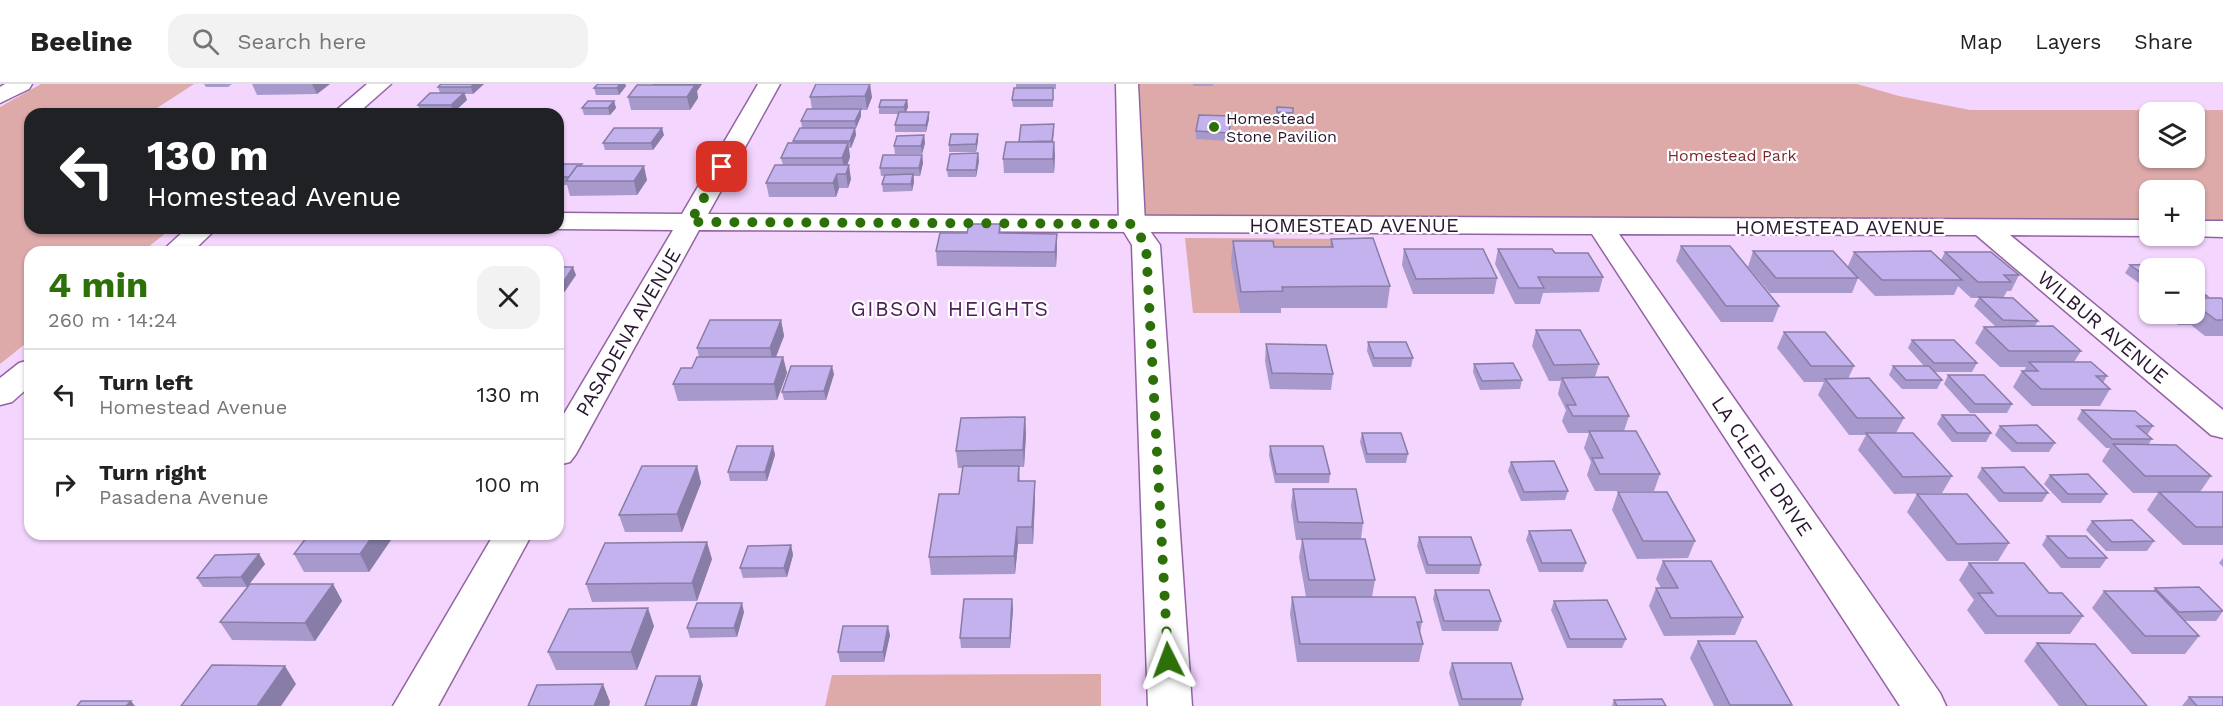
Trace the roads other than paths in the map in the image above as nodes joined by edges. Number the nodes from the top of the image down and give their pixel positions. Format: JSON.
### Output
{"nodes":[{"id":1,"x":21,"y":84,"type":"edge"},
{"id":2,"x":380,"y":84,"type":"edge"},
{"id":3,"x":769,"y":84,"type":"edge"},
{"id":4,"x":1127,"y":84,"type":"edge"},
{"id":5,"x":0,"y":96,"type":"edge"},
{"id":6,"x":350,"y":108,"type":"edge"},
{"id":7,"x":564,"y":221,"type":"edge"},
{"id":8,"x":690,"y":222,"type":"junction"},
{"id":9,"x":1132,"y":224,"type":"junction"},
{"id":10,"x":1600,"y":226,"type":"junction"},
{"id":11,"x":1984,"y":228,"type":"junction"},
{"id":12,"x":2139,"y":228,"type":"edge"},
{"id":13,"x":2205,"y":229,"type":"edge"},
{"id":14,"x":2223,"y":229,"type":"edge"},
{"id":15,"x":197,"y":234,"type":"edge"},
{"id":16,"x":182,"y":246,"type":"edge"},
{"id":17,"x":24,"y":375,"type":"edge"},
{"id":18,"x":0,"y":395,"type":"edge"},
{"id":19,"x":2223,"y":427,"type":"edge"},
{"id":20,"x":564,"y":443,"type":"edge"},
{"id":21,"x":510,"y":540,"type":"edge"},
{"id":22,"x":415,"y":706,"type":"edge"},
{"id":23,"x":1170,"y":706,"type":"edge"},
{"id":24,"x":1924,"y":706,"type":"edge"}],
"edges":[{"from":1,"to":5,"type":"street"},
{"from":2,"to":6,"type":"street"},
{"from":3,"to":8,"type":"street","name":"PASADENA AVENUE"},
{"from":4,"to":9,"type":"street"},
{"from":7,"to":8,"type":"street","name":"HOMESTEAD AVENUE"},
{"from":8,"to":9,"type":"street","name":"HOMESTEAD AVENUE"},
{"from":8,"to":20,"type":"street","name":"PASADENA AVENUE"},
{"from":9,"to":10,"type":"street","name":"HOMESTEAD AVENUE"},
{"from":9,"to":23,"type":"street"},
{"from":10,"to":11,"type":"street","name":"HOMESTEAD AVENUE"},
{"from":10,"to":24,"type":"street","name":"LA CLEDE DRIVE"},
{"from":11,"to":12,"type":"street","name":"HOMESTEAD AVENUE"},
{"from":11,"to":19,"type":"street","name":"WILBUR AVENUE"},
{"from":13,"to":14,"type":"street"},
{"from":15,"to":16,"type":"street"},
{"from":17,"to":18,"type":"street"},
{"from":21,"to":22,"type":"street"}]}
